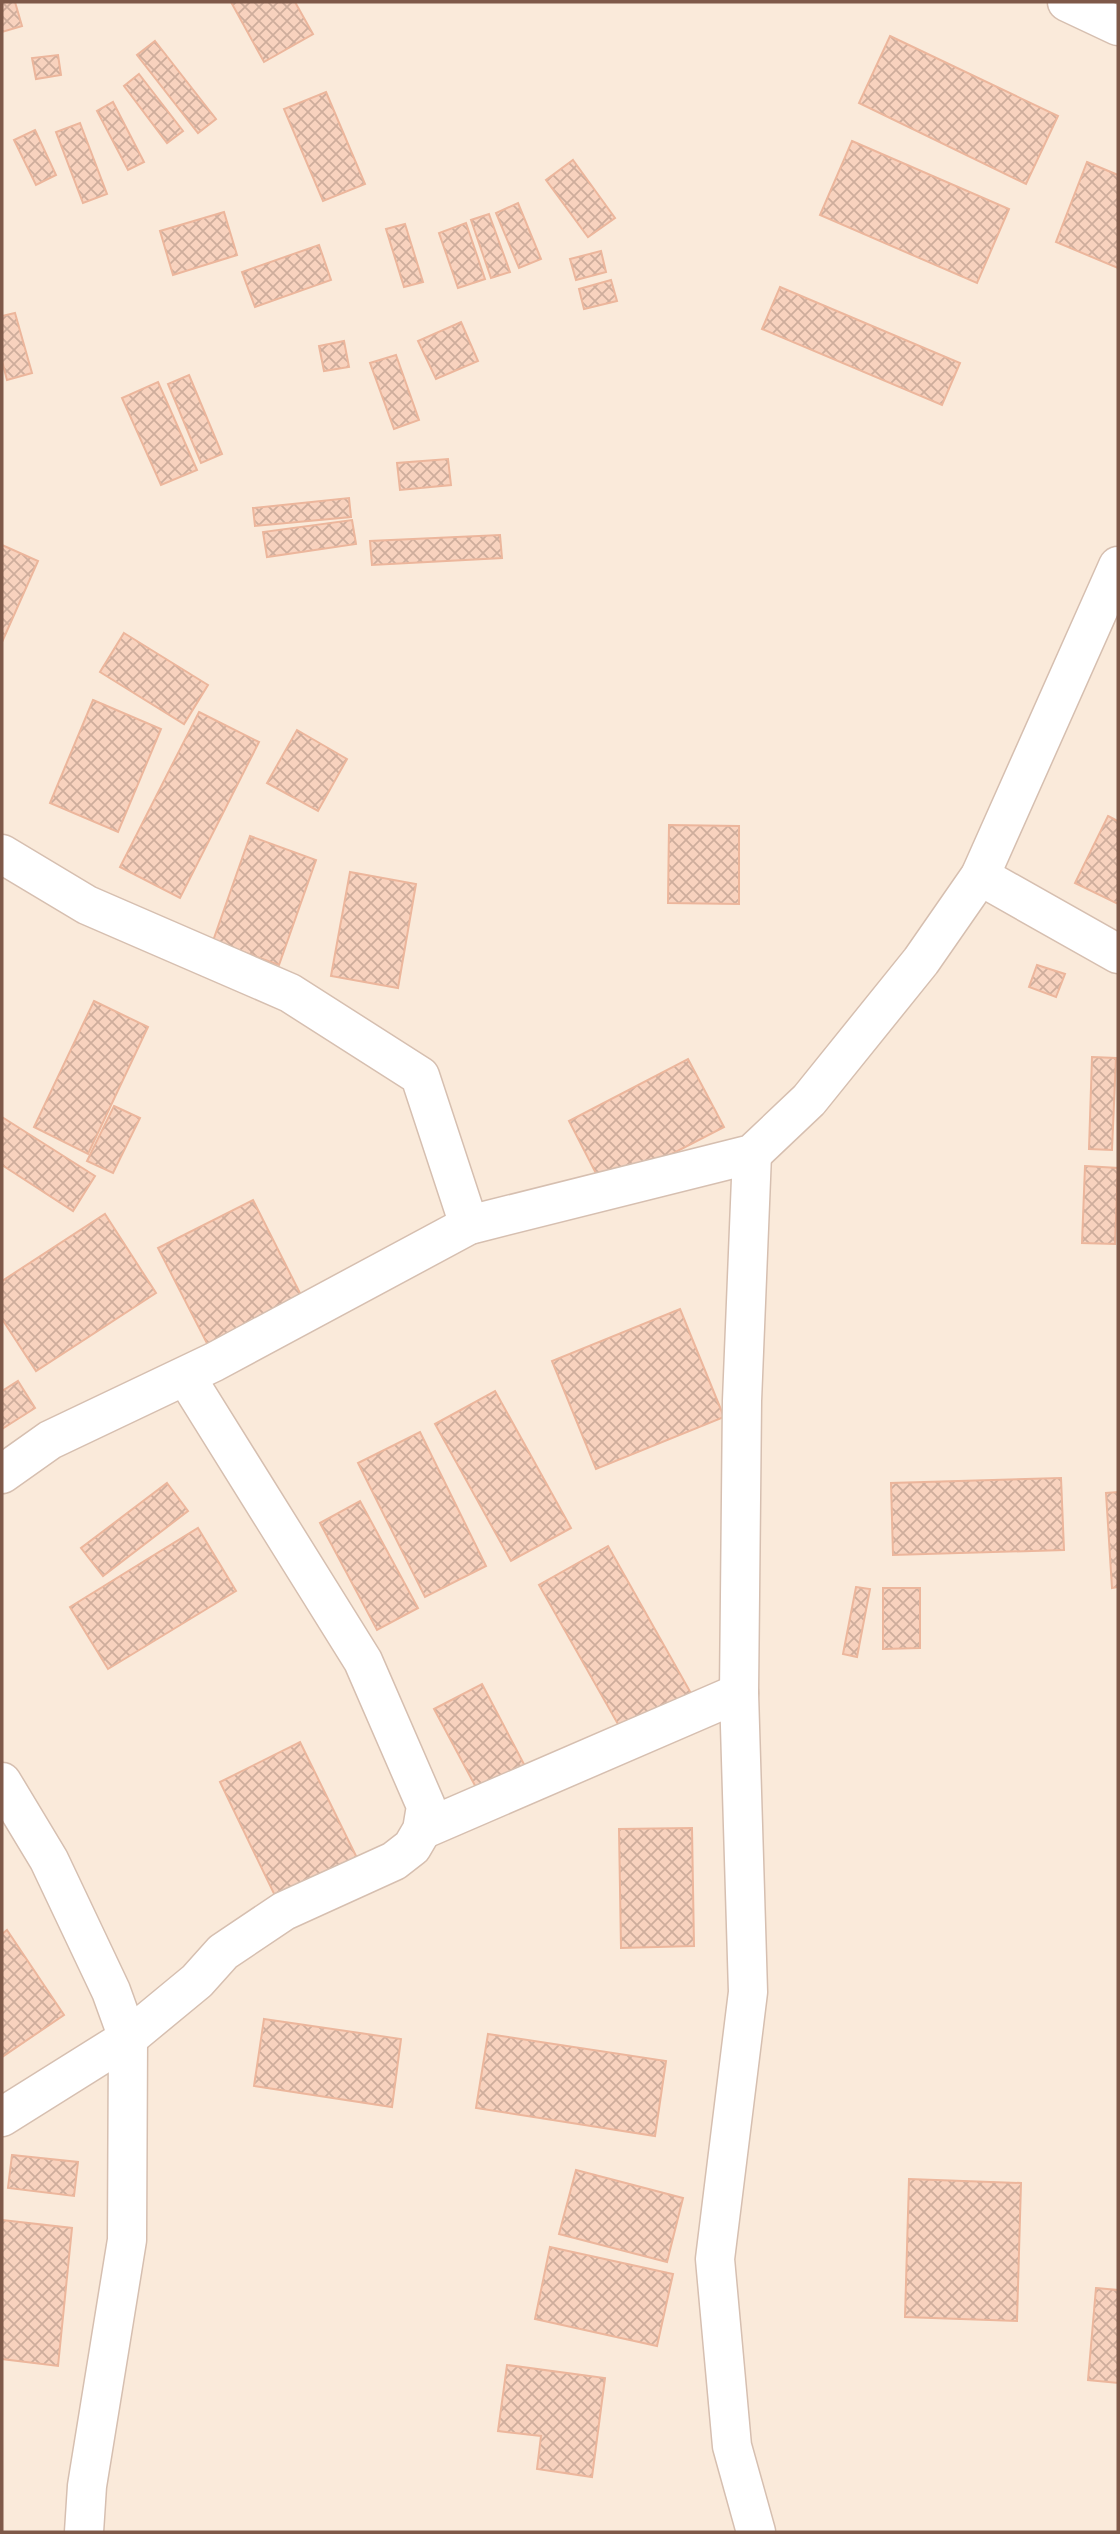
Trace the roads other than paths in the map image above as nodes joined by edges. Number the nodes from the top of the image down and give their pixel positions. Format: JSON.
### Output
{"nodes":[{"id":1,"x":1067,"y":2,"type":"edge"},
{"id":2,"x":1118,"y":26,"type":"edge"},
{"id":3,"x":1118,"y":566,"type":"edge"},
{"id":4,"x":1107,"y":621,"type":"edge"},
{"id":5,"x":2,"y":854,"type":"edge"},
{"id":6,"x":980,"y":876,"type":"junction"},
{"id":7,"x":1118,"y":954,"type":"edge"},
{"id":8,"x":752,"y":1154,"type":"junction"},
{"id":9,"x":469,"y":1225,"type":"junction"},
{"id":10,"x":186,"y":1377,"type":"junction"},
{"id":11,"x":2,"y":1474,"type":"edge"},
{"id":12,"x":739,"y":1693,"type":"junction"},
{"id":13,"x":2,"y":1782,"type":"edge"},
{"id":14,"x":422,"y":1830,"type":"junction"},
{"id":15,"x":128,"y":2038,"type":"junction"},
{"id":16,"x":2,"y":2117,"type":"edge"},
{"id":17,"x":84,"y":2532,"type":"edge"},
{"id":18,"x":756,"y":2532,"type":"edge"}],
"edges":[{"from":1,"to":2,"type":"street"},
{"from":3,"to":4,"type":"street"},
{"from":4,"to":6,"type":"street"},
{"from":5,"to":9,"type":"street"},
{"from":6,"to":7,"type":"street"},
{"from":6,"to":8,"type":"street"},
{"from":8,"to":9,"type":"street"},
{"from":8,"to":12,"type":"street"},
{"from":9,"to":10,"type":"street"},
{"from":10,"to":11,"type":"street"},
{"from":10,"to":14,"type":"street"},
{"from":12,"to":14,"type":"street"},
{"from":12,"to":18,"type":"street"},
{"from":13,"to":15,"type":"street"},
{"from":14,"to":15,"type":"street"},
{"from":15,"to":16,"type":"street"},
{"from":15,"to":17,"type":"street"}]}
